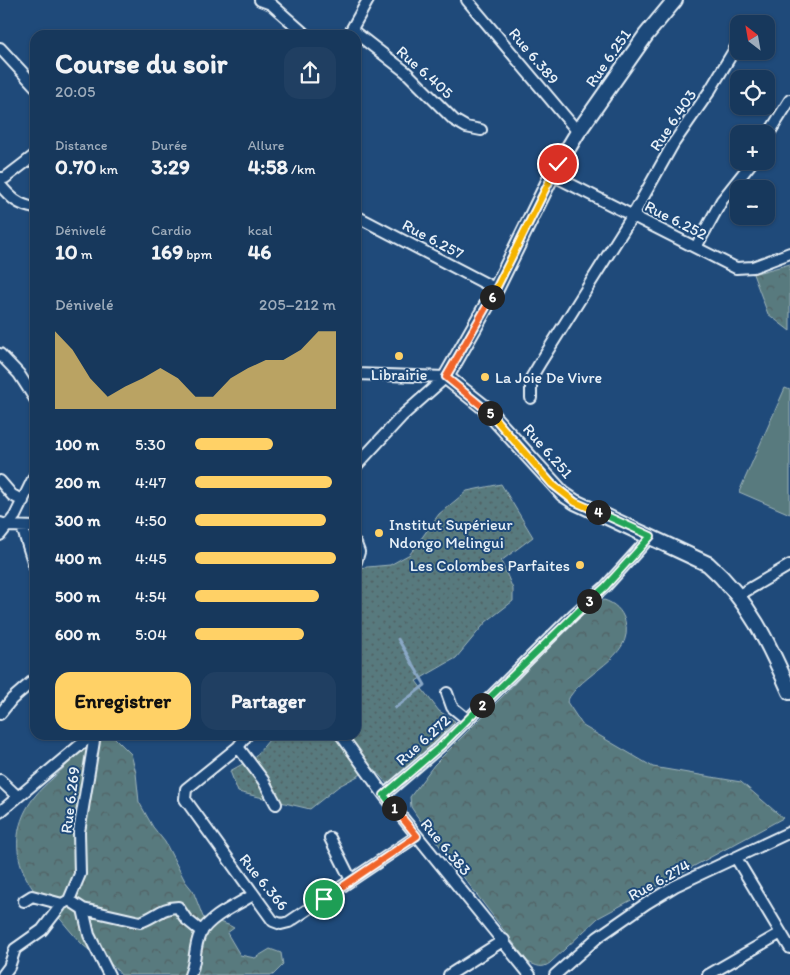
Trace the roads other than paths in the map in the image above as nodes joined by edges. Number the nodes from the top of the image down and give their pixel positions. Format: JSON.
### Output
{"nodes":[{"id":1,"x":260,"y":0,"type":"edge"},
{"id":2,"x":368,"y":0,"type":"edge"},
{"id":3,"x":467,"y":0,"type":"edge"},
{"id":4,"x":675,"y":0,"type":"edge"},
{"id":5,"x":300,"y":30,"type":"edge"},
{"id":6,"x":351,"y":30,"type":"edge"},
{"id":7,"x":361,"y":40,"type":"edge"},
{"id":8,"x":0,"y":48,"type":"edge"},
{"id":9,"x":730,"y":57,"type":"edge"},
{"id":10,"x":30,"y":81,"type":"edge"},
{"id":11,"x":790,"y":100,"type":"edge"},
{"id":12,"x":774,"y":125,"type":"edge"},
{"id":13,"x":481,"y":130,"type":"dead end"},
{"id":14,"x":578,"y":132,"type":"junction"},
{"id":15,"x":30,"y":159,"type":"edge"},
{"id":16,"x":745,"y":170,"type":"edge"},
{"id":17,"x":552,"y":175,"type":"junction"},
{"id":18,"x":0,"y":178,"type":"edge"},
{"id":19,"x":0,"y":185,"type":"edge"},
{"id":20,"x":30,"y":207,"type":"edge"},
{"id":21,"x":633,"y":215,"type":"junction"},
{"id":22,"x":361,"y":219,"type":"edge"},
{"id":23,"x":696,"y":247,"type":"junction"},
{"id":24,"x":790,"y":253,"type":"edge"},
{"id":25,"x":496,"y":289,"type":"junction"},
{"id":26,"x":0,"y":354,"type":"edge"},
{"id":27,"x":361,"y":374,"type":"edge"},
{"id":28,"x":446,"y":377,"type":"junction"},
{"id":29,"x":30,"y":391,"type":"edge"},
{"id":30,"x":531,"y":398,"type":"dead end"},
{"id":31,"x":361,"y":461,"type":"edge"},
{"id":32,"x":0,"y":481,"type":"edge"},
{"id":33,"x":30,"y":486,"type":"edge"},
{"id":34,"x":23,"y":501,"type":"junction"},
{"id":35,"x":4,"y":524,"type":"edge"},
{"id":36,"x":22,"y":527,"type":"junction"},
{"id":37,"x":30,"y":527,"type":"edge"},
{"id":38,"x":0,"y":535,"type":"edge"},
{"id":39,"x":651,"y":536,"type":"junction"},
{"id":40,"x":30,"y":552,"type":"edge"},
{"id":41,"x":790,"y":565,"type":"edge"},
{"id":42,"x":739,"y":595,"type":"junction"},
{"id":43,"x":30,"y":683,"type":"edge"},
{"id":44,"x":790,"y":692,"type":"edge"},
{"id":45,"x":447,"y":693,"type":"dead end"},
{"id":46,"x":0,"y":714,"type":"edge"},
{"id":47,"x":468,"y":720,"type":"junction"},
{"id":48,"x":87,"y":740,"type":"edge"},
{"id":49,"x":92,"y":740,"type":"edge"},
{"id":50,"x":243,"y":740,"type":"edge"},
{"id":51,"x":345,"y":740,"type":"edge"},
{"id":52,"x":238,"y":747,"type":"junction"},
{"id":53,"x":0,"y":780,"type":"edge"},
{"id":54,"x":384,"y":795,"type":"junction"},
{"id":55,"x":18,"y":796,"type":"junction"},
{"id":56,"x":276,"y":804,"type":"dead end"},
{"id":57,"x":0,"y":812,"type":"edge"},
{"id":58,"x":790,"y":832,"type":"edge"},
{"id":59,"x":417,"y":836,"type":"junction"},
{"id":60,"x":330,"y":838,"type":"dead end"},
{"id":61,"x":736,"y":858,"type":"junction"},
{"id":62,"x":352,"y":880,"type":"junction"},
{"id":63,"x":254,"y":895,"type":"junction"},
{"id":64,"x":24,"y":901,"type":"dead end"},
{"id":65,"x":65,"y":902,"type":"junction"},
{"id":66,"x":83,"y":909,"type":"junction"},
{"id":67,"x":202,"y":932,"type":"junction"},
{"id":68,"x":781,"y":933,"type":"junction"},
{"id":69,"x":504,"y":940,"type":"junction"},
{"id":70,"x":790,"y":948,"type":"edge"},
{"id":71,"x":2,"y":975,"type":"edge"},
{"id":72,"x":109,"y":975,"type":"edge"},
{"id":73,"x":190,"y":975,"type":"edge"},
{"id":74,"x":449,"y":975,"type":"edge"},
{"id":75,"x":530,"y":975,"type":"edge"},
{"id":76,"x":555,"y":975,"type":"edge"},
{"id":77,"x":708,"y":975,"type":"edge"}],
"edges":[{"from":1,"to":5,"type":"street"},
{"from":2,"to":6,"type":"street"},
{"from":3,"to":14,"type":"street","name":"Rue 6.389"},
{"from":4,"to":14,"type":"main road","name":"Rue 6.251"},
{"from":7,"to":13,"type":"street","name":"Rue 6.405"},
{"from":8,"to":10,"type":"street"},
{"from":9,"to":21,"type":"street","name":"Rue 6.403"},
{"from":11,"to":12,"type":"street"},
{"from":14,"to":17,"type":"main road","name":"Rue 6.251"},
{"from":15,"to":18,"type":"street"},
{"from":16,"to":23,"type":"street"},
{"from":17,"to":21,"type":"street","name":"Rue 6.252"},
{"from":17,"to":25,"type":"main road","name":"Rue 6.251"},
{"from":19,"to":20,"type":"street"},
{"from":21,"to":23,"type":"street","name":"Rue 6.252"},
{"from":21,"to":30,"type":"street","name":"Rue 6.403"},
{"from":22,"to":25,"type":"street","name":"Rue 6.257"},
{"from":23,"to":24,"type":"street","name":"Rue 6.252"},
{"from":25,"to":28,"type":"main road","name":"Rue 6.251"},
{"from":26,"to":29,"type":"street"},
{"from":27,"to":28,"type":"street"},
{"from":28,"to":31,"type":"street"},
{"from":28,"to":39,"type":"main road","name":"Rue 6.251"},
{"from":32,"to":34,"type":"street"},
{"from":33,"to":34,"type":"street"},
{"from":34,"to":35,"type":"street"},
{"from":35,"to":36,"type":"street"},
{"from":35,"to":38,"type":"street"},
{"from":36,"to":37,"type":"street"},
{"from":36,"to":40,"type":"street"},
{"from":39,"to":42,"type":"main road","name":"Rue 6.251"},
{"from":39,"to":47,"type":"street","name":"Rue 6.272"},
{"from":41,"to":42,"type":"street"},
{"from":42,"to":44,"type":"main road","name":"Rue 6.251"},
{"from":43,"to":46,"type":"street"},
{"from":45,"to":47,"type":"street"},
{"from":47,"to":54,"type":"street","name":"Rue 6.272"},
{"from":48,"to":55,"type":"street"},
{"from":49,"to":65,"type":"street","name":"Rue 6.269"},
{"from":50,"to":52,"type":"street","name":"Rue 6.366"},
{"from":51,"to":54,"type":"street","name":"Rue 6.383"},
{"from":52,"to":56,"type":"street"},
{"from":52,"to":63,"type":"street","name":"Rue 6.366"},
{"from":53,"to":55,"type":"street"},
{"from":54,"to":59,"type":"street","name":"Rue 6.383"},
{"from":55,"to":57,"type":"street"},
{"from":58,"to":61,"type":"street","name":"Rue 6.274"},
{"from":59,"to":62,"type":"street","name":"Rue 6.366"},
{"from":59,"to":69,"type":"street","name":"Rue 6.383"},
{"from":60,"to":62,"type":"street"},
{"from":61,"to":68,"type":"street"},
{"from":61,"to":76,"type":"street","name":"Rue 6.274"},
{"from":62,"to":63,"type":"street","name":"Rue 6.366"},
{"from":63,"to":67,"type":"street"},
{"from":64,"to":65,"type":"street"},
{"from":65,"to":66,"type":"street"},
{"from":65,"to":71,"type":"street","name":"Rue 6.269"},
{"from":66,"to":67,"type":"street"},
{"from":66,"to":72,"type":"street"},
{"from":67,"to":73,"type":"street"},
{"from":68,"to":70,"type":"street"},
{"from":68,"to":77,"type":"street"},
{"from":69,"to":74,"type":"street"},
{"from":69,"to":75,"type":"street","name":"Rue 6.383"}]}
